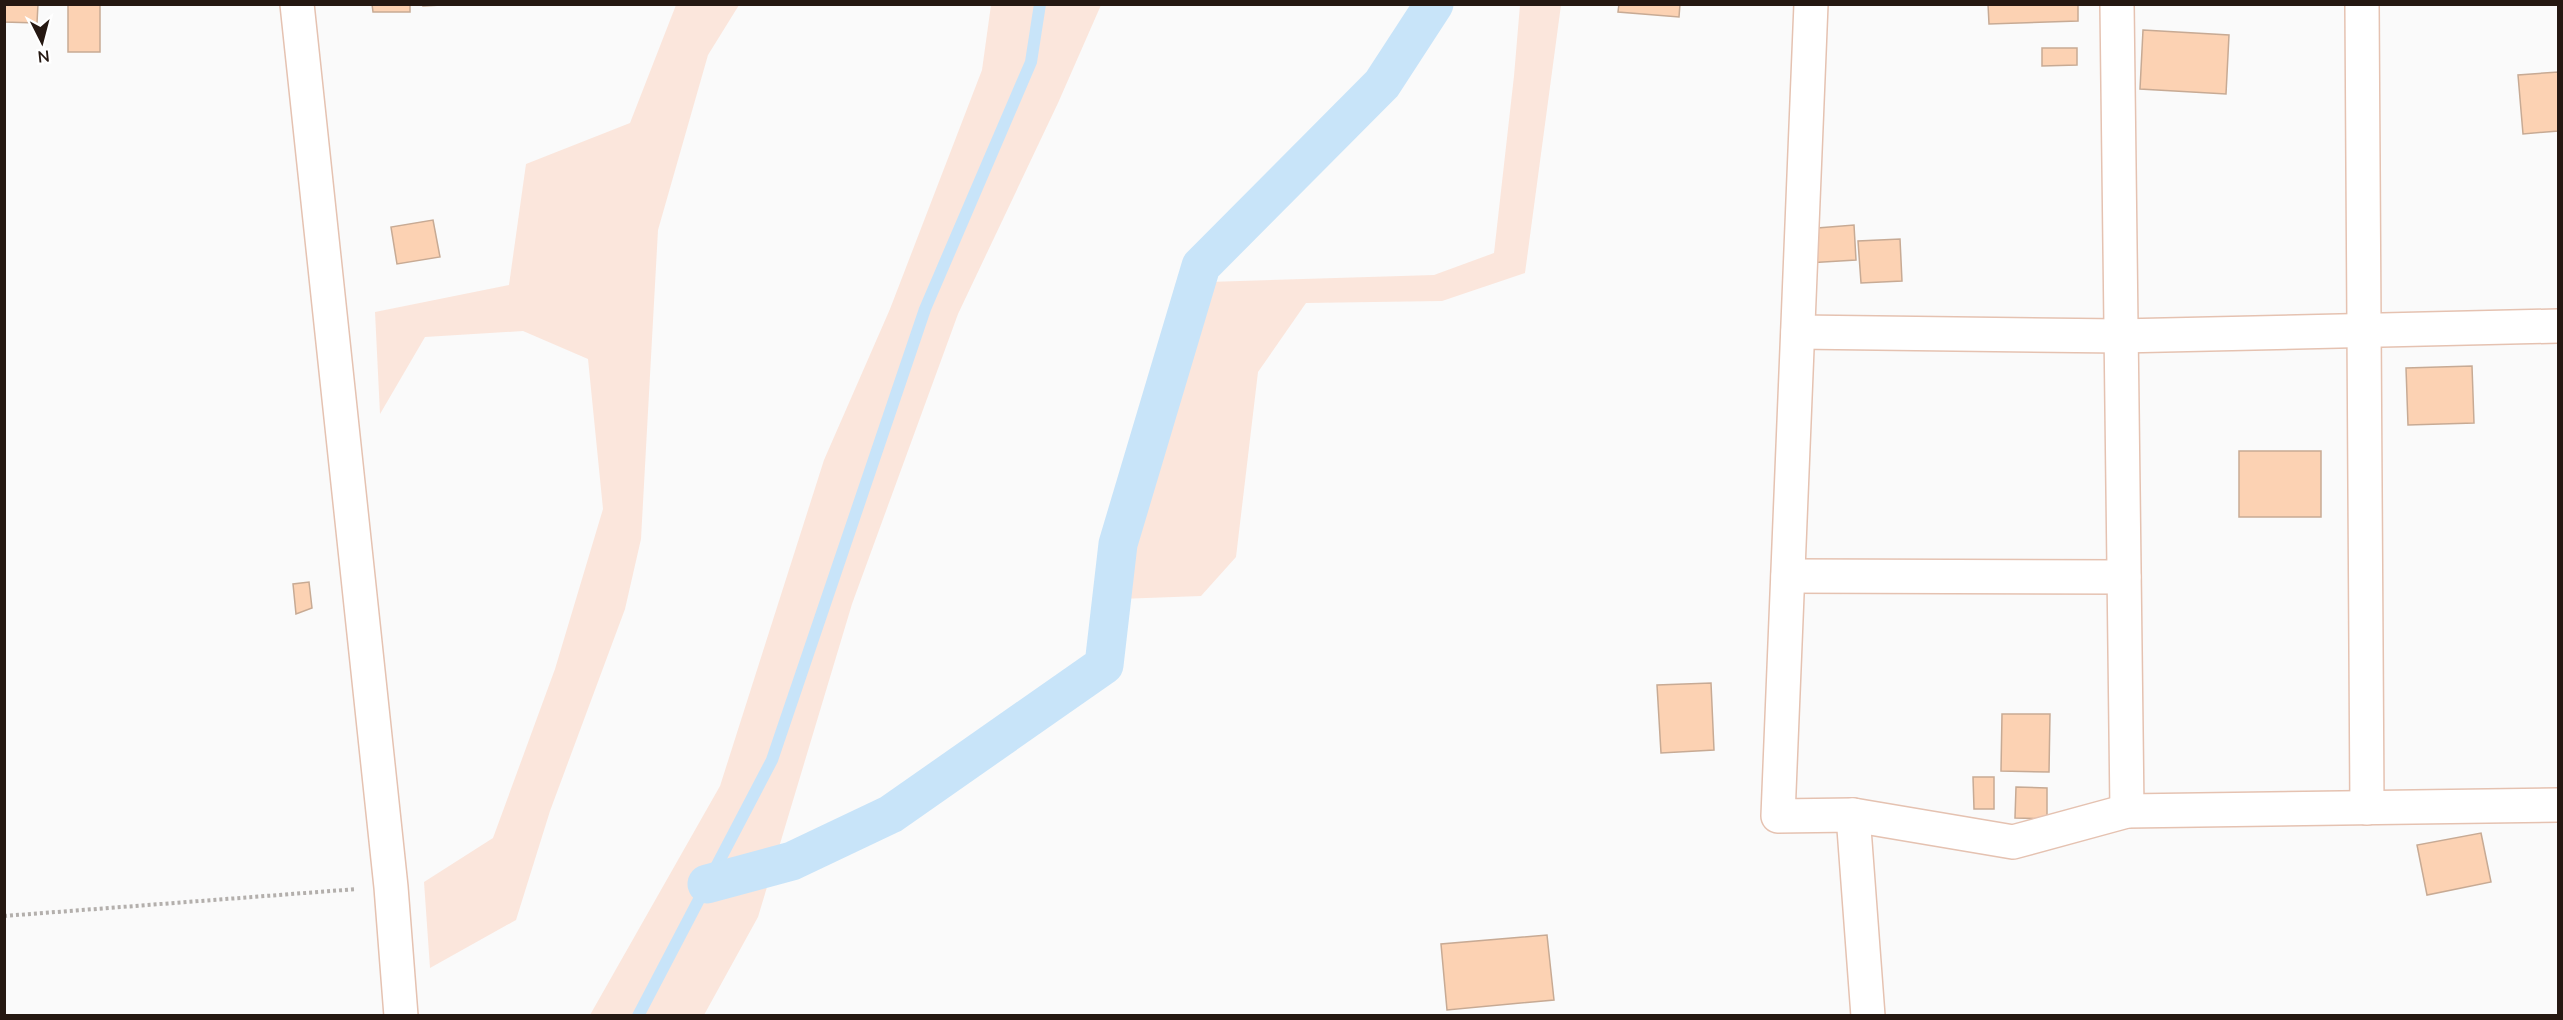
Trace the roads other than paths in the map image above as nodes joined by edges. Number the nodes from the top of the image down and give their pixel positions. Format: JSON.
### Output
{"nodes":[{"id":1,"x":297,"y":4,"type":"edge"},
{"id":2,"x":1811,"y":4,"type":"edge"},
{"id":3,"x":2117,"y":4,"type":"edge"},
{"id":4,"x":2362,"y":4,"type":"edge"},
{"id":5,"x":2559,"y":326,"type":"edge"},
{"id":6,"x":2364,"y":331,"type":"junction"},
{"id":7,"x":1798,"y":332,"type":"junction"},
{"id":8,"x":2120,"y":336,"type":"junction"},
{"id":9,"x":1788,"y":576,"type":"junction"},
{"id":10,"x":2124,"y":577,"type":"junction"},
{"id":11,"x":2559,"y":805,"type":"edge"},
{"id":12,"x":2367,"y":808,"type":"junction"},
{"id":13,"x":2127,"y":812,"type":"junction"},
{"id":14,"x":1853,"y":815,"type":"junction"},
{"id":15,"x":401,"y":1016,"type":"edge"},
{"id":16,"x":1868,"y":1016,"type":"edge"}],
"edges":[{"from":1,"to":15,"type":"street"},
{"from":2,"to":7,"type":"street"},
{"from":3,"to":8,"type":"street"},
{"from":4,"to":6,"type":"street"},
{"from":5,"to":6,"type":"street"},
{"from":6,"to":8,"type":"street"},
{"from":6,"to":12,"type":"street"},
{"from":7,"to":8,"type":"street"},
{"from":7,"to":9,"type":"street"},
{"from":8,"to":10,"type":"street"},
{"from":9,"to":10,"type":"street"},
{"from":9,"to":14,"type":"street"},
{"from":10,"to":13,"type":"street"},
{"from":11,"to":12,"type":"street"},
{"from":12,"to":13,"type":"street"},
{"from":13,"to":14,"type":"street"},
{"from":14,"to":16,"type":"street"}]}
